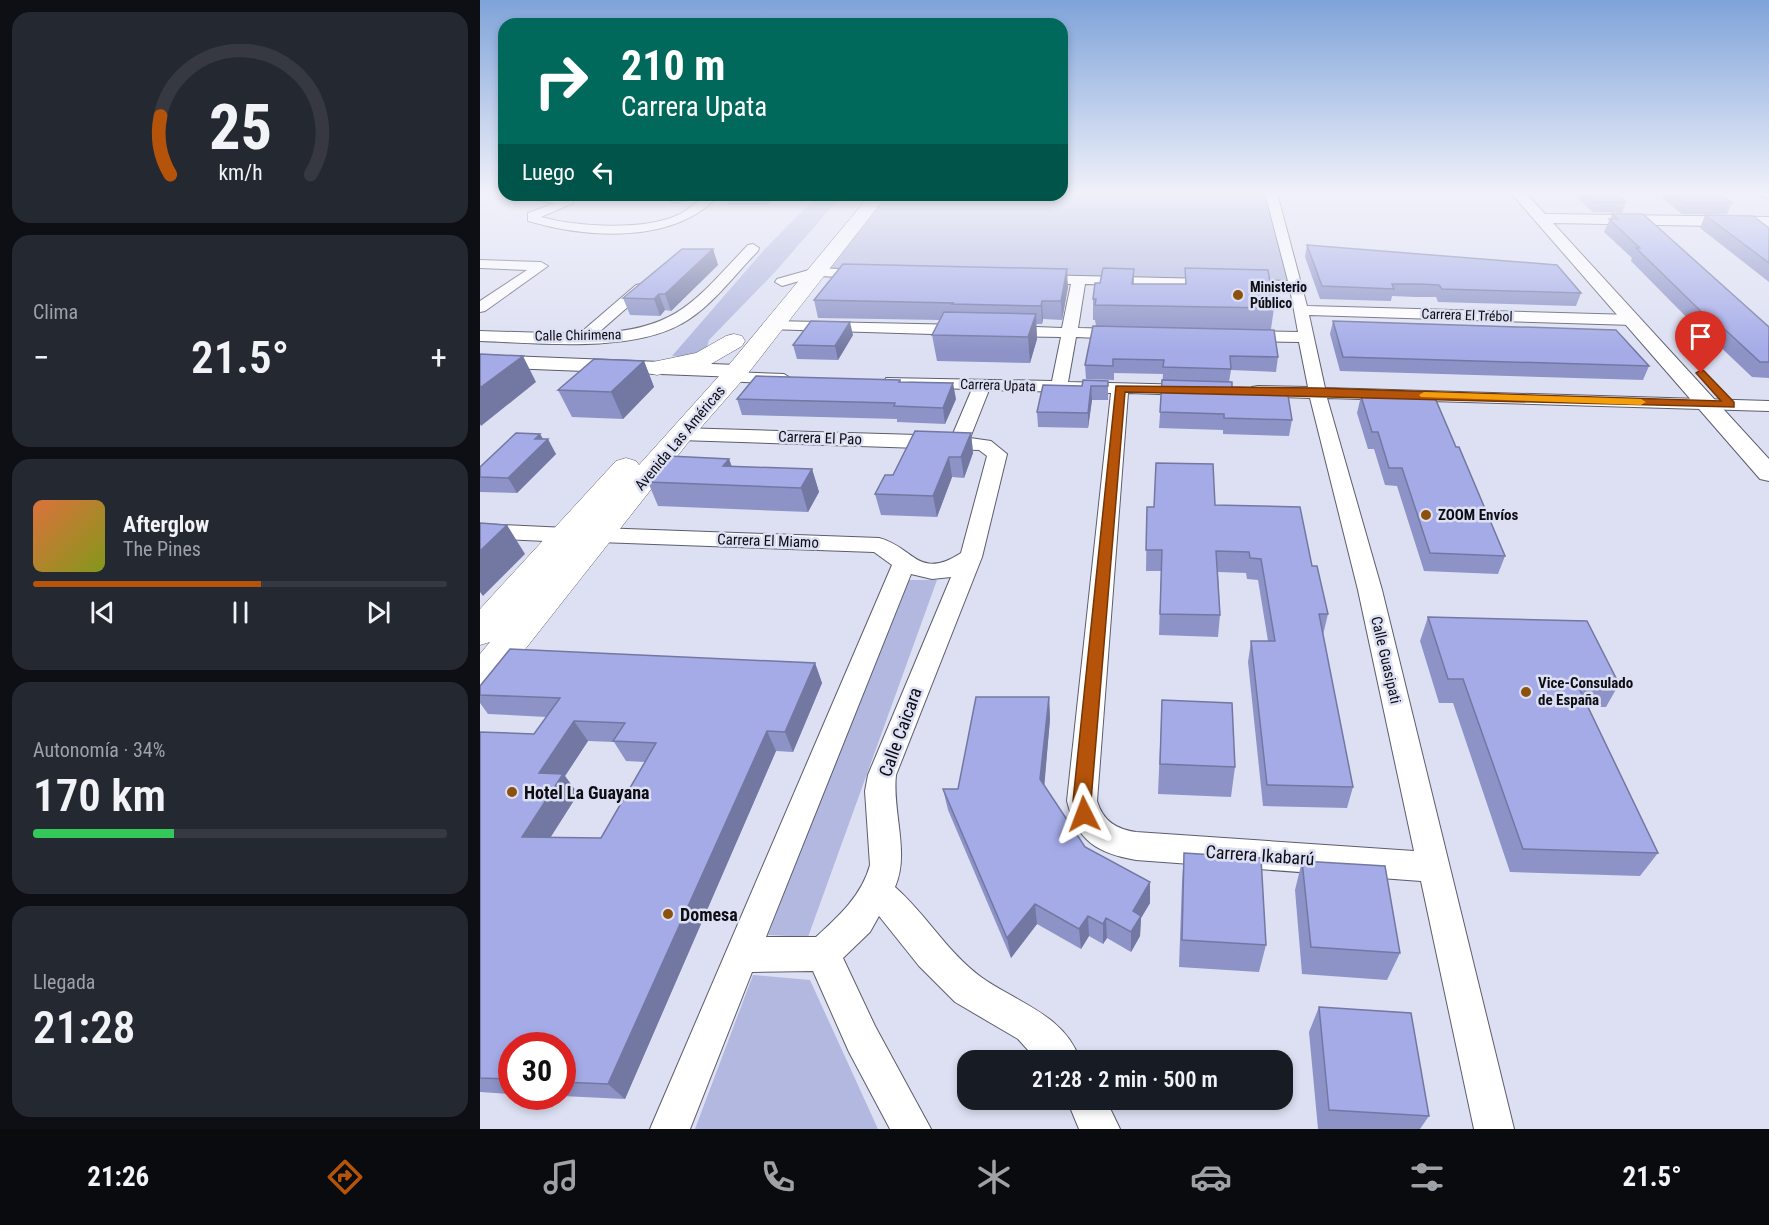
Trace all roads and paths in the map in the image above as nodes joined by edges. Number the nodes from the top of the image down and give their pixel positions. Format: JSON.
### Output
{"nodes":[{"id":1,"x":828,"y":246,"type":"edge"},
{"id":2,"x":1285,"y":246,"type":"edge"},
{"id":3,"x":1572,"y":246,"type":"edge"},
{"id":4,"x":1575,"y":246,"type":"edge"},
{"id":5,"x":753,"y":248,"type":"dead end"},
{"id":6,"x":480,"y":264,"type":"edge"},
{"id":7,"x":810,"y":264,"type":"junction"},
{"id":8,"x":876,"y":274,"type":"edge"},
{"id":9,"x":1019,"y":278,"type":"edge"},
{"id":10,"x":1079,"y":280,"type":"junction"},
{"id":11,"x":1296,"y":285,"type":"junction"},
{"id":12,"x":641,"y":288,"type":"edge"},
{"id":13,"x":768,"y":299,"type":"dead end"},
{"id":14,"x":480,"y":308,"type":"edge"},
{"id":15,"x":1301,"y":310,"type":"junction"},
{"id":16,"x":1633,"y":320,"type":"junction"},
{"id":17,"x":751,"y":330,"type":"junction"},
{"id":18,"x":1070,"y":333,"type":"junction"},
{"id":19,"x":1141,"y":334,"type":"edge"},
{"id":20,"x":480,"y":336,"type":"edge"},
{"id":21,"x":1223,"y":336,"type":"edge"},
{"id":22,"x":583,"y":338,"type":"junction"},
{"id":23,"x":1306,"y":338,"type":"junction"},
{"id":24,"x":480,"y":362,"type":"edge"},
{"id":25,"x":657,"y":368,"type":"junction"},
{"id":26,"x":480,"y":371,"type":"edge"},
{"id":27,"x":722,"y":373,"type":"junction"},
{"id":28,"x":796,"y":379,"type":"edge"},
{"id":29,"x":878,"y":381,"type":"edge"},
{"id":30,"x":983,"y":384,"type":"junction"},
{"id":31,"x":1059,"y":387,"type":"junction"},
{"id":32,"x":1120,"y":388,"type":"junction"},
{"id":33,"x":1212,"y":390,"type":"edge"},
{"id":34,"x":1236,"y":390,"type":"edge"},
{"id":35,"x":1317,"y":392,"type":"junction"},
{"id":36,"x":1719,"y":404,"type":"junction"},
{"id":37,"x":1769,"y":406,"type":"edge"},
{"id":38,"x":680,"y":434,"type":"junction"},
{"id":39,"x":959,"y":442,"type":"junction"},
{"id":40,"x":1769,"y":448,"type":"edge"},
{"id":41,"x":1769,"y":474,"type":"edge"},
{"id":42,"x":480,"y":531,"type":"edge"},
{"id":43,"x":567,"y":535,"type":"junction"},
{"id":44,"x":599,"y":535,"type":"junction"},
{"id":45,"x":971,"y":557,"type":"junction"},
{"id":46,"x":899,"y":575,"type":"junction"},
{"id":47,"x":480,"y":632,"type":"edge"},
{"id":48,"x":480,"y":680,"type":"edge"},
{"id":49,"x":1432,"y":867,"type":"junction"},
{"id":50,"x":876,"y":892,"type":"junction"},
{"id":51,"x":824,"y":954,"type":"junction"},
{"id":52,"x":741,"y":955,"type":"junction"},
{"id":53,"x":1052,"y":1050,"type":"edge"},
{"id":54,"x":1091,"y":1110,"type":"edge"},
{"id":55,"x":670,"y":1129,"type":"edge"},
{"id":56,"x":911,"y":1129,"type":"edge"},
{"id":57,"x":1100,"y":1129,"type":"edge"},
{"id":58,"x":1494,"y":1129,"type":"edge"}],
"edges":[{"from":1,"to":7,"type":"main road","name":"Avenida Las Américas"},
{"from":2,"to":11,"type":"street","name":"Calle Guasipati"},
{"from":3,"to":16,"type":"street"},
{"from":4,"to":36,"type":"street"},
{"from":5,"to":22,"type":"street","name":"Calle Chirimena"},
{"from":6,"to":14,"type":"street"},
{"from":7,"to":8,"type":"street"},
{"from":7,"to":13,"type":"main road","name":"Avenida Las Américas"},
{"from":7,"to":17,"type":"main road","name":"Avenida Las Américas"},
{"from":9,"to":10,"type":"street"},
{"from":10,"to":11,"type":"street"},
{"from":10,"to":18,"type":"street"},
{"from":11,"to":15,"type":"street","name":"Calle Guasipati"},
{"from":12,"to":22,"type":"street"},
{"from":15,"to":16,"type":"street","name":"Carrera El Trébol"},
{"from":15,"to":23,"type":"street","name":"Calle Guasipati"},
{"from":16,"to":36,"type":"street"},
{"from":17,"to":18,"type":"street"},
{"from":17,"to":25,"type":"main road"},
{"from":17,"to":27,"type":"main road","name":"Avenida Las Américas"},
{"from":17,"to":27,"type":"main road","name":"Avenida Las Américas"},
{"from":18,"to":19,"type":"street"},
{"from":18,"to":31,"type":"street"},
{"from":20,"to":22,"type":"street","name":"Calle Chirimena"},
{"from":21,"to":23,"type":"street"},
{"from":23,"to":35,"type":"street","name":"Calle Guasipati"},
{"from":24,"to":25,"type":"street"},
{"from":25,"to":27,"type":"street"},
{"from":26,"to":27,"type":"street"},
{"from":27,"to":28,"type":"street"},
{"from":27,"to":38,"type":"main road","name":"Avenida Las Américas"},
{"from":27,"to":43,"type":"main road","name":"Avenida Las Américas"},
{"from":29,"to":30,"type":"street","name":"Carrera Upata"},
{"from":30,"to":31,"type":"street","name":"Carrera Upata"},
{"from":30,"to":39,"type":"street"},
{"from":31,"to":32,"type":"street","name":"Carrera Upata"},
{"from":32,"to":33,"type":"street","name":"Carrera Upata"},
{"from":32,"to":49,"type":"street","name":"Carrera Ikabarú"},
{"from":34,"to":35,"type":"street"},
{"from":35,"to":36,"type":"street"},
{"from":35,"to":49,"type":"street","name":"Calle Guasipati"},
{"from":36,"to":37,"type":"street"},
{"from":36,"to":40,"type":"street"},
{"from":36,"to":41,"type":"street"},
{"from":38,"to":39,"type":"street","name":"Carrera El Pao"},
{"from":38,"to":44,"type":"main road","name":"Avenida Las Américas"},
{"from":39,"to":45,"type":"street","name":"Calle Caicara"},
{"from":42,"to":43,"type":"street"},
{"from":43,"to":47,"type":"main road","name":"Avenida Las Américas"},
{"from":44,"to":46,"type":"street","name":"Carrera El Miamo"},
{"from":44,"to":48,"type":"main road","name":"Avenida Las Américas"},
{"from":45,"to":46,"type":"street","name":"Carrera El Miamo"},
{"from":45,"to":50,"type":"street","name":"Calle Caicara"},
{"from":46,"to":52,"type":"street"},
{"from":49,"to":58,"type":"street","name":"Calle Guasipati"},
{"from":50,"to":51,"type":"street","name":"Calle Caicara"},
{"from":50,"to":53,"type":"street"},
{"from":51,"to":52,"type":"street"},
{"from":51,"to":56,"type":"street"},
{"from":52,"to":55,"type":"street"},
{"from":54,"to":57,"type":"street"}]}
